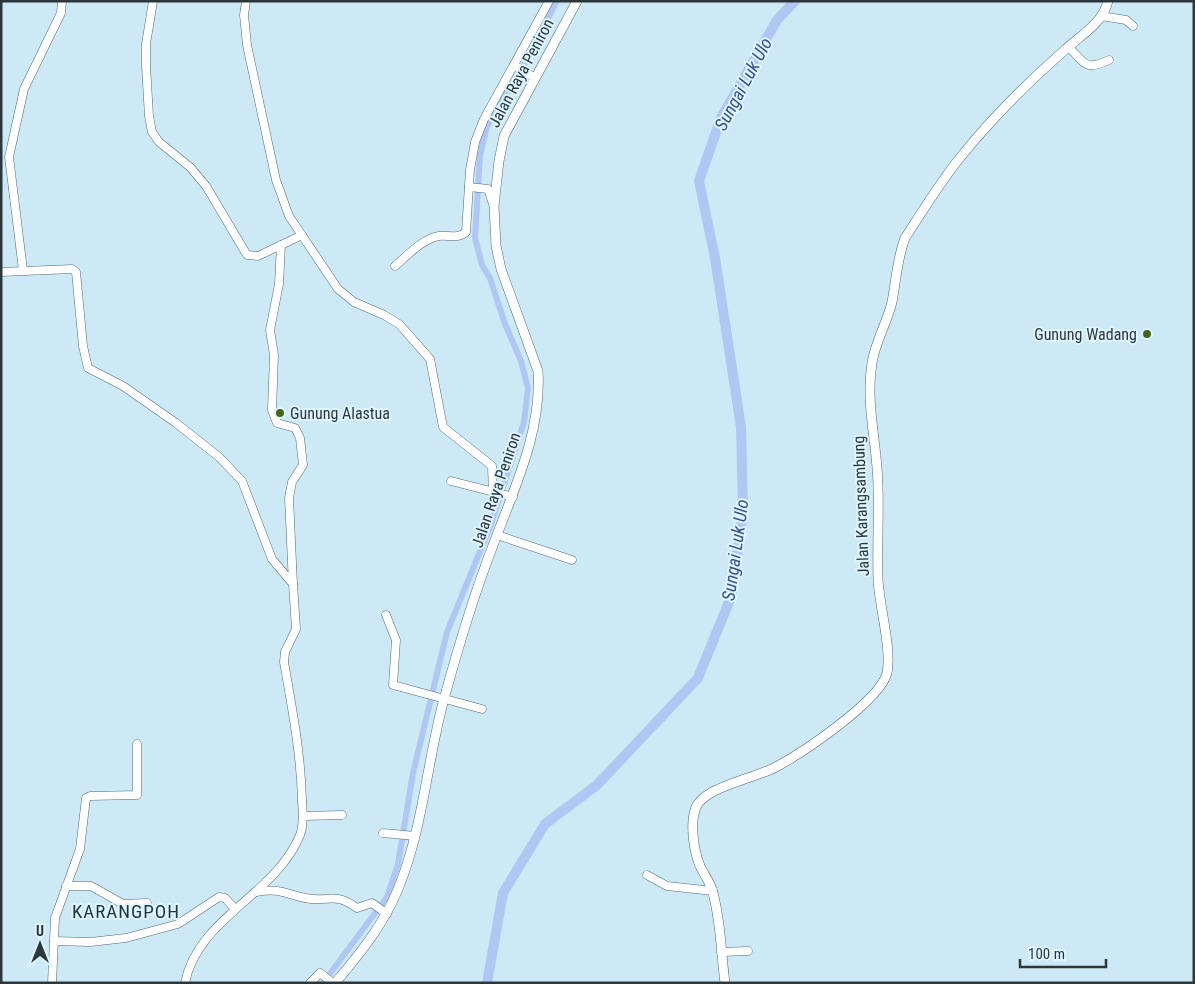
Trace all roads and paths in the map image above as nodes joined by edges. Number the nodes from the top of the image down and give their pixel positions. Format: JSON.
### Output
{"nodes":[{"id":1,"x":62,"y":1,"type":"edge"},
{"id":2,"x":153,"y":1,"type":"edge"},
{"id":3,"x":246,"y":1,"type":"edge"},
{"id":4,"x":549,"y":1,"type":"edge"},
{"id":5,"x":577,"y":1,"type":"edge"},
{"id":6,"x":1108,"y":1,"type":"edge"},
{"id":7,"x":1108,"y":17,"type":"junction"},
{"id":8,"x":1133,"y":26,"type":"dead end"},
{"id":9,"x":1071,"y":50,"type":"junction"},
{"id":10,"x":1109,"y":60,"type":"dead end"},
{"id":11,"x":515,"y":66,"type":"junction"},
{"id":12,"x":531,"y":76,"type":"junction"},
{"id":13,"x":471,"y":187,"type":"junction"},
{"id":14,"x":494,"y":206,"type":"junction"},
{"id":15,"x":302,"y":235,"type":"junction"},
{"id":16,"x":281,"y":245,"type":"junction"},
{"id":17,"x":395,"y":266,"type":"dead end"},
{"id":18,"x":23,"y":270,"type":"junction"},
{"id":19,"x":1,"y":272,"type":"edge"},
{"id":20,"x":451,"y":481,"type":"dead end"},
{"id":21,"x":494,"y":493,"type":"junction"},
{"id":22,"x":508,"y":496,"type":"junction"},
{"id":23,"x":497,"y":535,"type":"junction"},
{"id":24,"x":572,"y":560,"type":"dead end"},
{"id":25,"x":293,"y":584,"type":"junction"},
{"id":26,"x":386,"y":615,"type":"dead end"},
{"id":27,"x":440,"y":697,"type":"junction"},
{"id":28,"x":482,"y":709,"type":"dead end"},
{"id":29,"x":137,"y":744,"type":"dead end"},
{"id":30,"x":342,"y":815,"type":"dead end"},
{"id":31,"x":303,"y":816,"type":"junction"},
{"id":32,"x":383,"y":834,"type":"dead end"},
{"id":33,"x":407,"y":836,"type":"junction"},
{"id":34,"x":647,"y":875,"type":"dead end"},
{"id":35,"x":66,"y":886,"type":"junction"},
{"id":36,"x":713,"y":891,"type":"junction"},
{"id":37,"x":255,"y":892,"type":"junction"},
{"id":38,"x":147,"y":903,"type":"dead end"},
{"id":39,"x":236,"y":909,"type":"junction"},
{"id":40,"x":380,"y":909,"type":"junction"},
{"id":41,"x":54,"y":941,"type":"junction"},
{"id":42,"x":748,"y":951,"type":"dead end"},
{"id":43,"x":723,"y":952,"type":"junction"},
{"id":44,"x":330,"y":980,"type":"edge"},
{"id":45,"x":52,"y":983,"type":"edge"},
{"id":46,"x":185,"y":983,"type":"edge"},
{"id":47,"x":310,"y":983,"type":"edge"},
{"id":48,"x":725,"y":983,"type":"edge"}],
"edges":[{"from":1,"to":18,"type":"street"},
{"from":2,"to":16,"type":"street"},
{"from":3,"to":15,"type":"street"},
{"from":4,"to":11,"type":"street"},
{"from":5,"to":12,"type":"main road","name":"Jalan Raya Peniron"},
{"from":6,"to":7,"type":"main road","name":"Jalan Karangsambung"},
{"from":7,"to":8,"type":"street"},
{"from":7,"to":9,"type":"main road","name":"Jalan Karangsambung"},
{"from":9,"to":10,"type":"street"},
{"from":9,"to":36,"type":"main road","name":"Jalan Karangsambung"},
{"from":11,"to":12,"type":"street"},
{"from":11,"to":13,"type":"street"},
{"from":12,"to":14,"type":"main road","name":"Jalan Raya Peniron"},
{"from":13,"to":14,"type":"street"},
{"from":13,"to":17,"type":"street"},
{"from":14,"to":22,"type":"main road","name":"Jalan Raya Peniron"},
{"from":15,"to":16,"type":"street"},
{"from":15,"to":21,"type":"street"},
{"from":16,"to":25,"type":"street"},
{"from":18,"to":19,"type":"street"},
{"from":18,"to":25,"type":"street"},
{"from":20,"to":21,"type":"street"},
{"from":21,"to":22,"type":"street"},
{"from":22,"to":23,"type":"main road","name":"Jalan Raya Peniron"},
{"from":23,"to":24,"type":"street"},
{"from":23,"to":27,"type":"main road","name":"Jalan Raya Peniron"},
{"from":25,"to":31,"type":"street"},
{"from":26,"to":27,"type":"street"},
{"from":27,"to":28,"type":"street"},
{"from":27,"to":33,"type":"main road","name":"Jalan Raya Peniron"},
{"from":29,"to":35,"type":"street"},
{"from":30,"to":31,"type":"street"},
{"from":31,"to":37,"type":"street"},
{"from":32,"to":33,"type":"street"},
{"from":33,"to":40,"type":"main road","name":"Jalan Raya Peniron"},
{"from":34,"to":36,"type":"street"},
{"from":35,"to":38,"type":"street"},
{"from":35,"to":41,"type":"street"},
{"from":36,"to":43,"type":"main road","name":"Jalan Karangsambung"},
{"from":37,"to":39,"type":"street"},
{"from":37,"to":40,"type":"street"},
{"from":39,"to":41,"type":"street"},
{"from":39,"to":46,"type":"street"},
{"from":40,"to":44,"type":"main road","name":"Jalan Raya Peniron"},
{"from":41,"to":45,"type":"street"},
{"from":42,"to":43,"type":"street"},
{"from":43,"to":48,"type":"main road","name":"Jalan Karangsambung"},
{"from":44,"to":47,"type":"street"}]}
